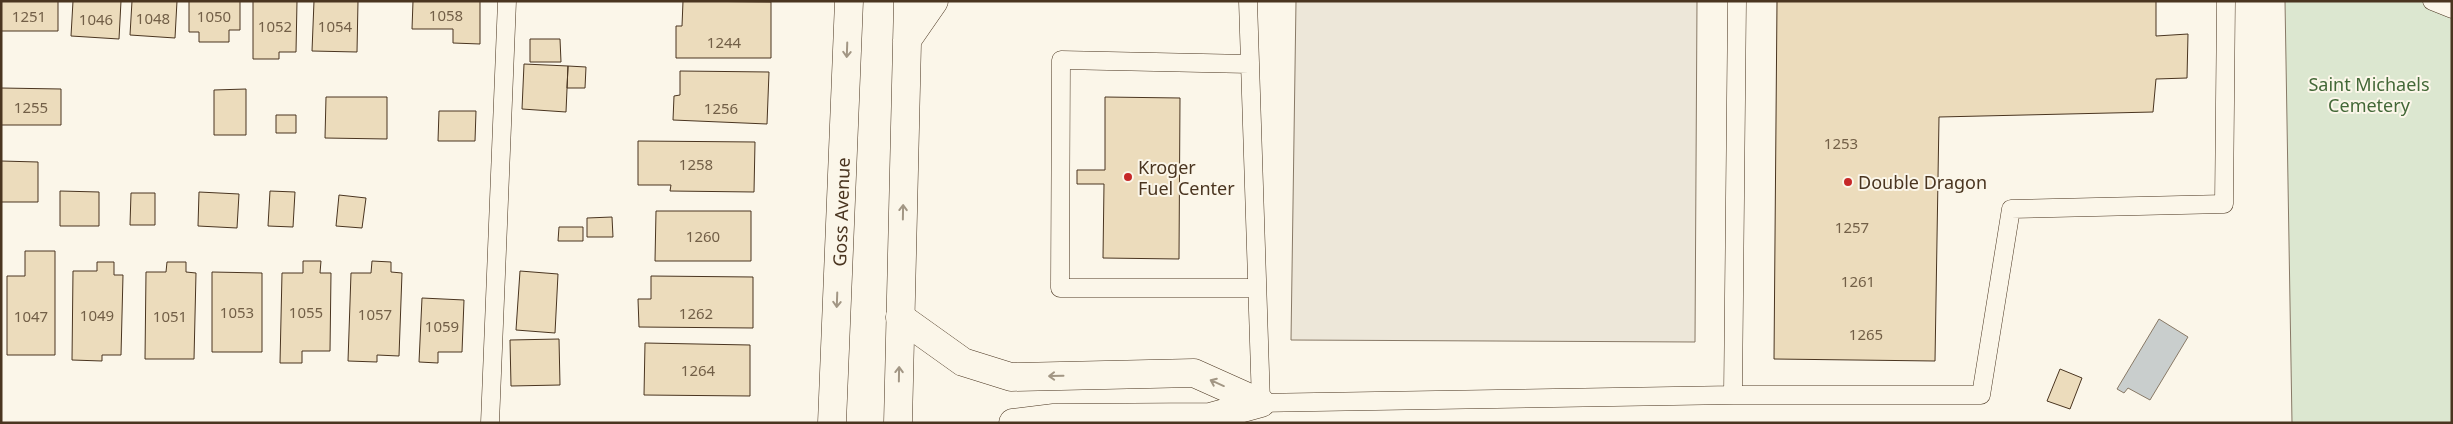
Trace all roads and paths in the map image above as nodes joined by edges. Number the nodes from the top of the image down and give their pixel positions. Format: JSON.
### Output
{"nodes":[{"id":1,"x":507,"y":1,"type":"edge"},
{"id":2,"x":849,"y":1,"type":"edge"},
{"id":3,"x":908,"y":1,"type":"edge"},
{"id":4,"x":934,"y":1,"type":"edge"},
{"id":5,"x":1248,"y":1,"type":"edge"},
{"id":6,"x":1737,"y":1,"type":"edge"},
{"id":7,"x":2226,"y":1,"type":"edge"},
{"id":8,"x":2432,"y":1,"type":"edge"},
{"id":9,"x":2452,"y":9,"type":"edge"},
{"id":10,"x":908,"y":40,"type":"junction"},
{"id":11,"x":1249,"y":64,"type":"junction"},
{"id":12,"x":1256,"y":288,"type":"junction"},
{"id":13,"x":900,"y":317,"type":"junction"},
{"id":14,"x":1733,"y":395,"type":"junction"},
{"id":15,"x":1262,"y":413,"type":"edge"},
{"id":16,"x":490,"y":423,"type":"edge"},
{"id":17,"x":832,"y":423,"type":"edge"},
{"id":18,"x":898,"y":423,"type":"edge"},
{"id":19,"x":1012,"y":423,"type":"edge"}],
"edges":[{"from":1,"to":16,"type":"lane"},
{"from":2,"to":17,"type":"main road","name":"Goss Avenue","one_way":true},
{"from":3,"to":10,"type":"main road"},
{"from":4,"to":10,"type":"main road"},
{"from":5,"to":11,"type":"lane"},
{"from":6,"to":14,"type":"lane"},
{"from":7,"to":14,"type":"lane"},
{"from":8,"to":9,"type":"lane"},
{"from":13,"to":10,"type":"main road","one_way":true},
{"from":11,"to":12,"type":"lane"},
{"from":11,"to":12,"type":"lane"},
{"from":12,"to":15,"type":"lane"},
{"from":15,"to":13,"type":"main road","one_way":true},
{"from":18,"to":13,"type":"main road","one_way":true},
{"from":14,"to":15,"type":"lane"},
{"from":15,"to":19,"type":"main road"}]}
